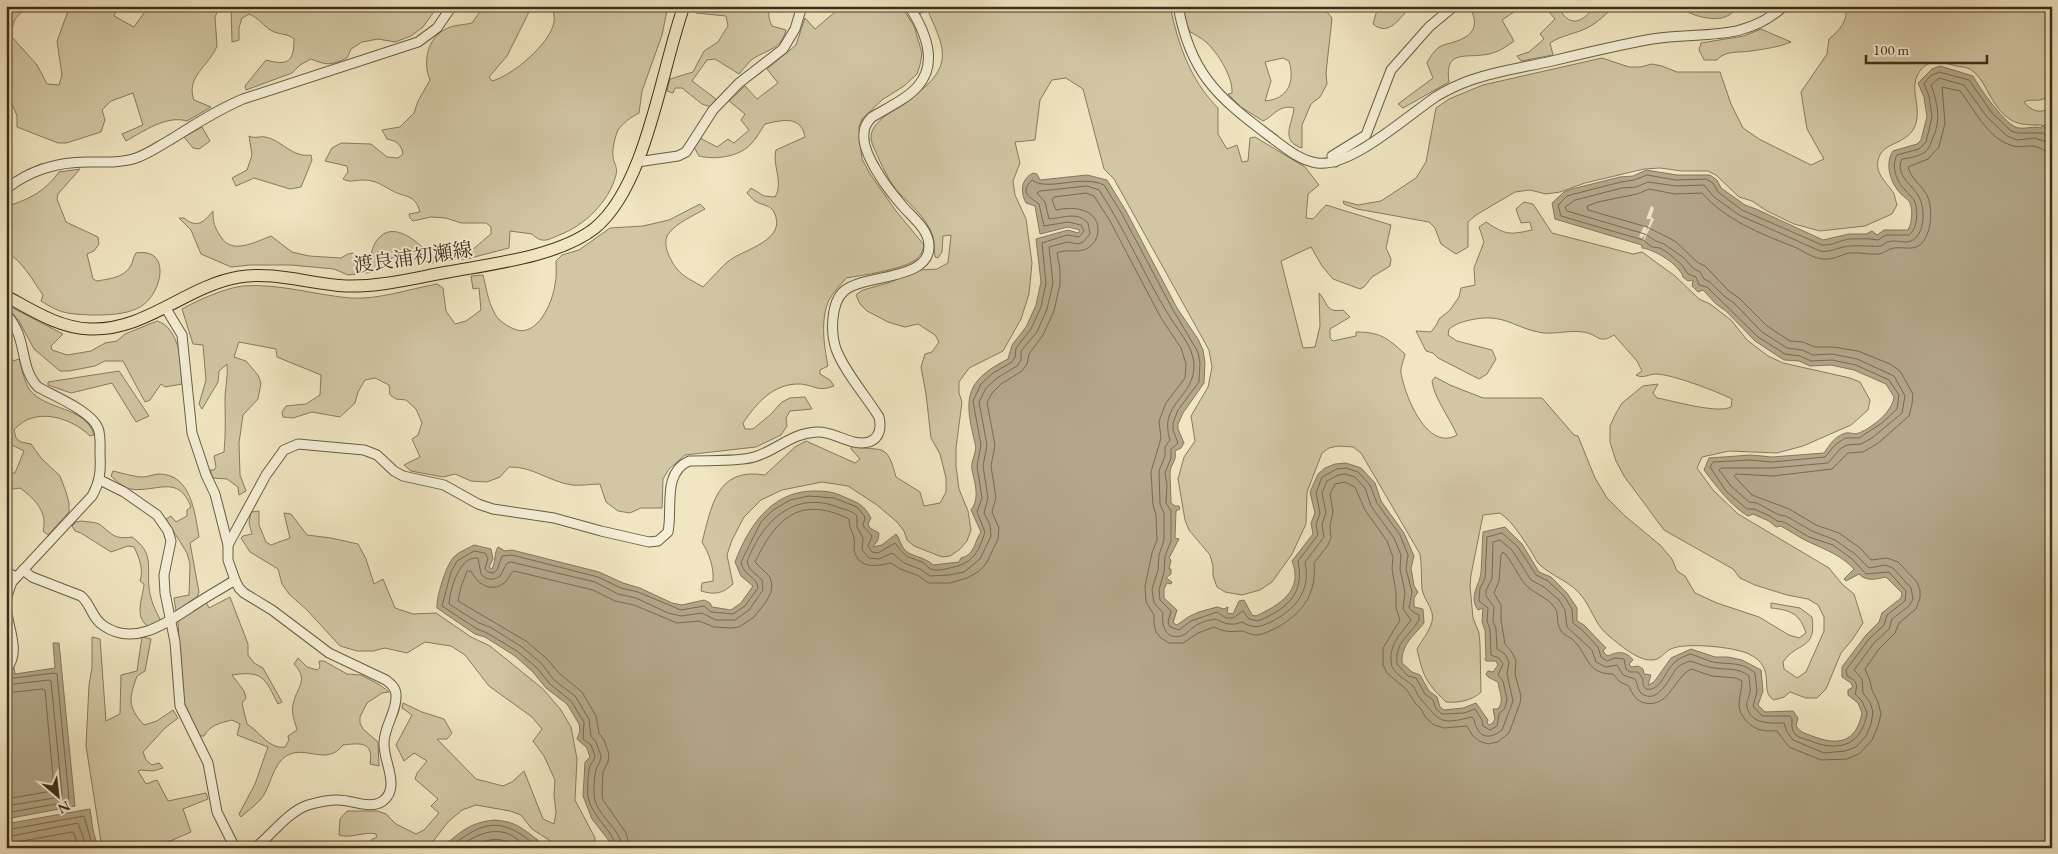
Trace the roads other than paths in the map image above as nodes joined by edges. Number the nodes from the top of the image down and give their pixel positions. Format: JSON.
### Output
{"nodes":[{"id":1,"x":452,"y":6,"type":"edge"},
{"id":2,"x":684,"y":6,"type":"edge"},
{"id":3,"x":802,"y":6,"type":"edge"},
{"id":4,"x":909,"y":6,"type":"edge"},
{"id":5,"x":1178,"y":6,"type":"edge"},
{"id":6,"x":1454,"y":6,"type":"edge"},
{"id":7,"x":1784,"y":6,"type":"edge"},
{"id":8,"x":637,"y":162,"type":"junction"},
{"id":9,"x":1335,"y":162,"type":"junction"},
{"id":10,"x":6,"y":189,"type":"edge"},
{"id":11,"x":6,"y":296,"type":"edge"},
{"id":12,"x":165,"y":307,"type":"junction"},
{"id":13,"x":6,"y":314,"type":"edge"},
{"id":14,"x":100,"y":480,"type":"junction"},
{"id":15,"x":228,"y":545,"type":"junction"},
{"id":16,"x":6,"y":572,"type":"edge"},
{"id":17,"x":19,"y":574,"type":"junction"},
{"id":18,"x":235,"y":580,"type":"junction"},
{"id":19,"x":171,"y":620,"type":"junction"},
{"id":20,"x":6,"y":670,"type":"edge"},
{"id":21,"x":235,"y":848,"type":"edge"},
{"id":22,"x":255,"y":848,"type":"edge"}],
"edges":[{"from":1,"to":10,"type":"street"},
{"from":2,"to":8,"type":"main road","name":"渡良浦初瀬線"},
{"from":3,"to":8,"type":"street"},
{"from":4,"to":15,"type":"street"},
{"from":5,"to":9,"type":"street"},
{"from":6,"to":9,"type":"street"},
{"from":7,"to":9,"type":"street"},
{"from":8,"to":12,"type":"main road","name":"渡良浦初瀬線"},
{"from":11,"to":12,"type":"main road","name":"渡良浦初瀬線"},
{"from":12,"to":15,"type":"street"},
{"from":13,"to":14,"type":"street"},
{"from":14,"to":17,"type":"street"},
{"from":14,"to":19,"type":"street"},
{"from":15,"to":18,"type":"street"},
{"from":16,"to":17,"type":"street"},
{"from":17,"to":19,"type":"street"},
{"from":17,"to":20,"type":"street"},
{"from":18,"to":19,"type":"street"},
{"from":18,"to":22,"type":"street"},
{"from":19,"to":21,"type":"street"}]}
